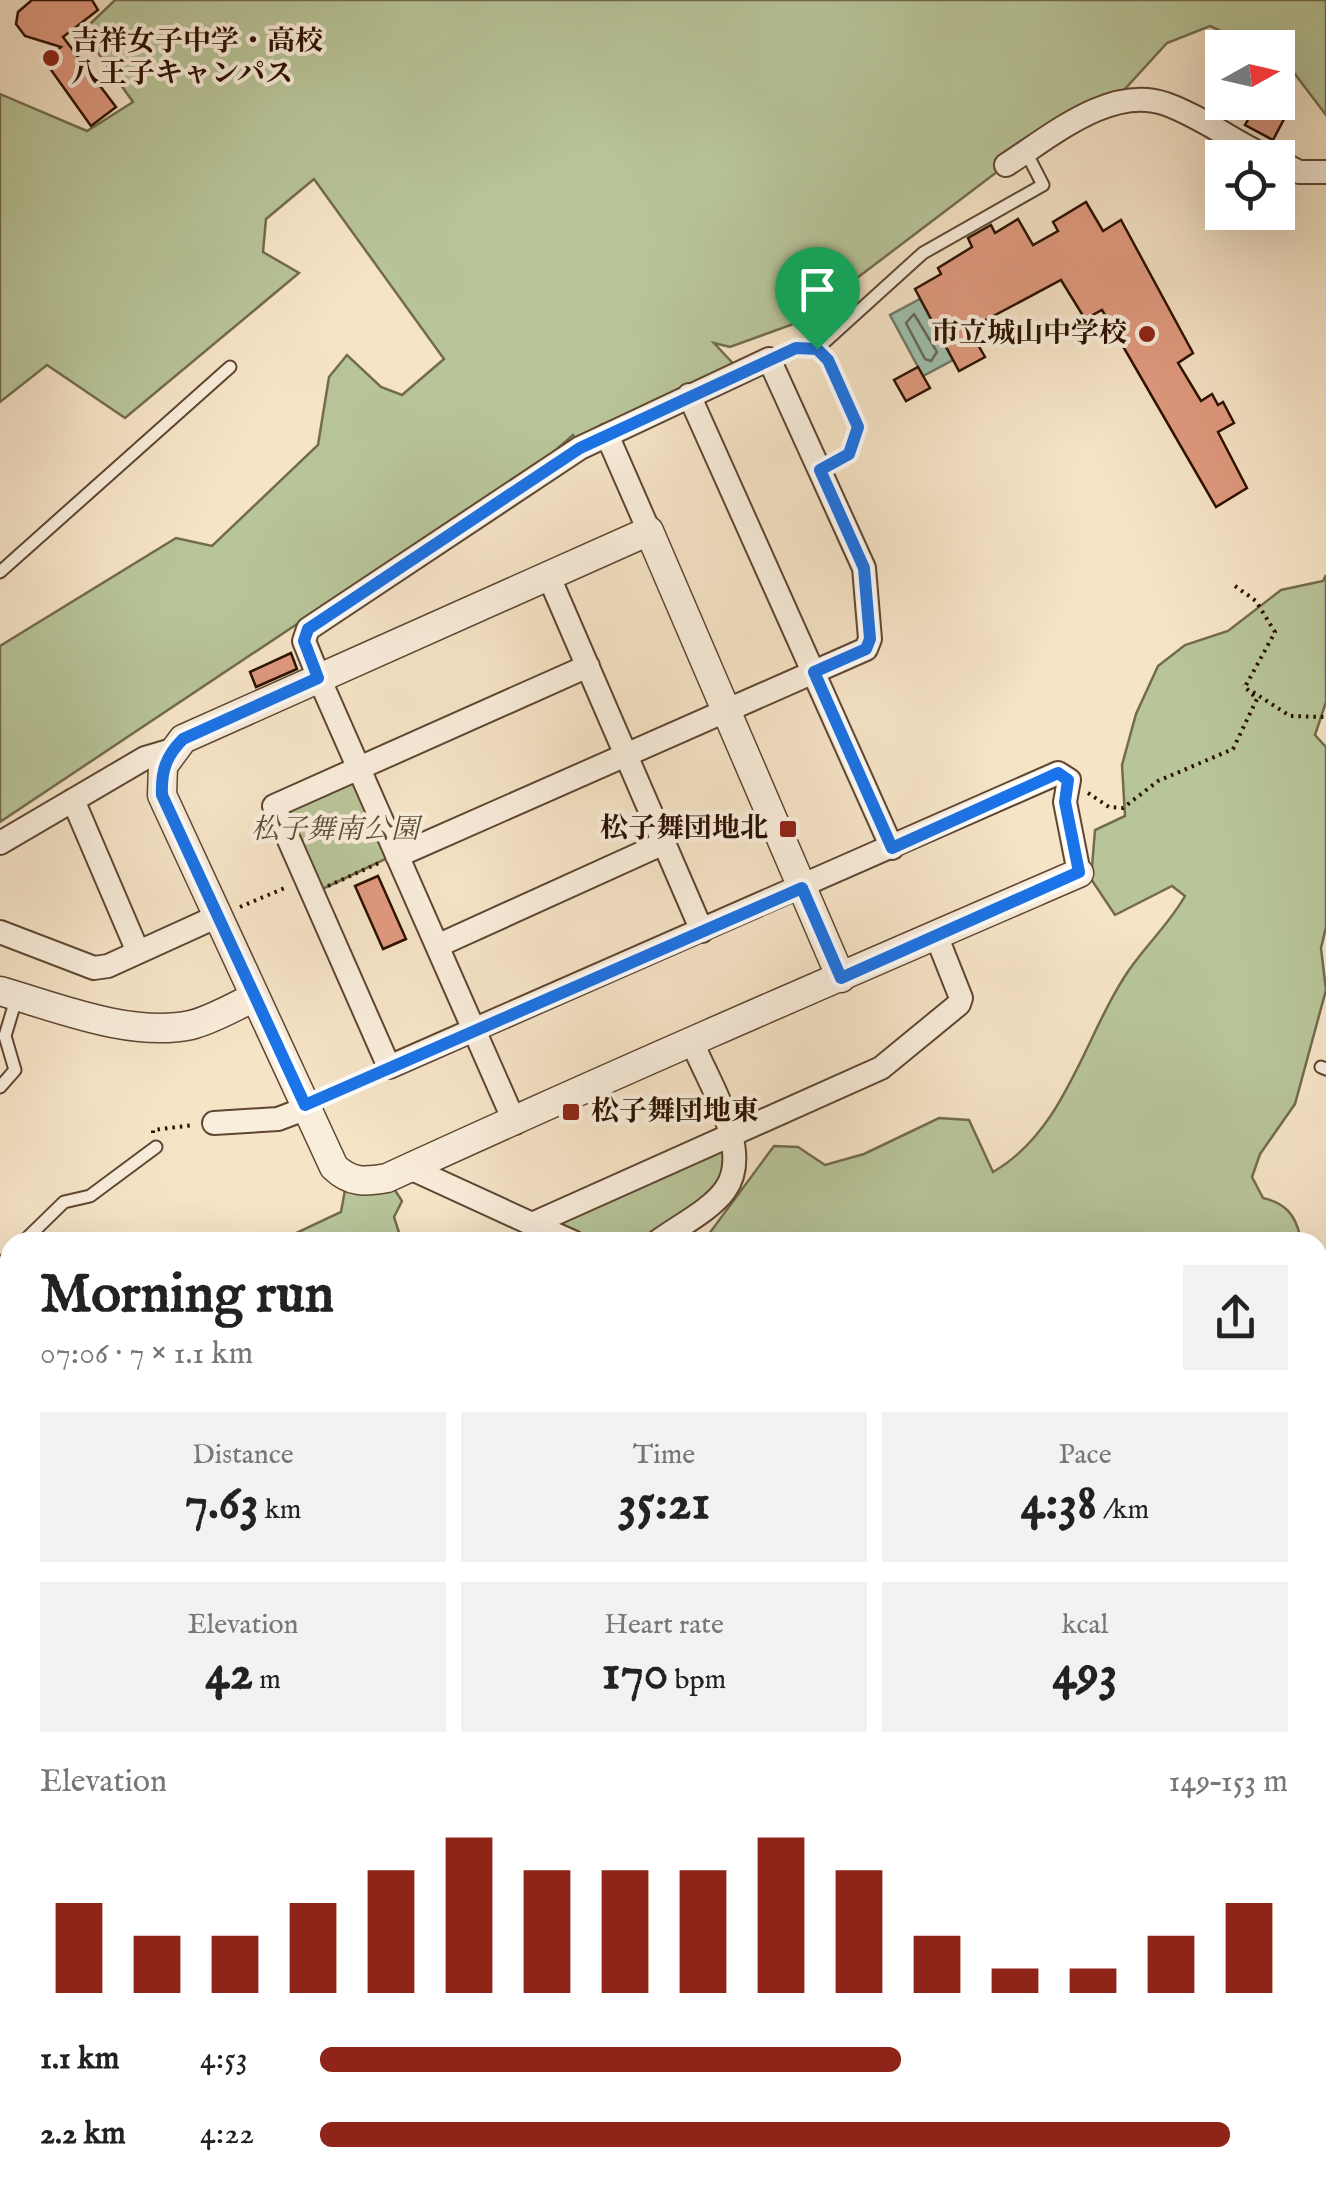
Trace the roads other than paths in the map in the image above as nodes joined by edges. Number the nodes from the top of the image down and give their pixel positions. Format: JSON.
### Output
{"nodes":[{"id":1,"x":1235,"y":140,"type":"edge"},
{"id":2,"x":1016,"y":159,"type":"joint"},
{"id":3,"x":1295,"y":170,"type":"edge"},
{"id":4,"x":1326,"y":172,"type":"edge"},
{"id":5,"x":817,"y":349,"type":"junction"},
{"id":6,"x":769,"y":359,"type":"junction"},
{"id":7,"x":230,"y":367,"type":"dead end"},
{"id":8,"x":689,"y":395,"type":"junction"},
{"id":9,"x":607,"y":436,"type":"junction"},
{"id":10,"x":820,"y":470,"type":"junction"},
{"id":11,"x":648,"y":532,"type":"junction"},
{"id":12,"x":0,"y":572,"type":"edge"},
{"id":13,"x":549,"y":576,"type":"junction"},
{"id":14,"x":588,"y":666,"type":"junction"},
{"id":15,"x":814,"y":672,"type":"junction"},
{"id":16,"x":318,"y":678,"type":"junction"},
{"id":17,"x":726,"y":710,"type":"junction"},
{"id":18,"x":172,"y":750,"type":"junction"},
{"id":19,"x":626,"y":755,"type":"junction"},
{"id":20,"x":358,"y":767,"type":"junction"},
{"id":21,"x":73,"y":800,"type":"junction"},
{"id":22,"x":0,"y":843,"type":"edge"},
{"id":23,"x":664,"y":843,"type":"junction"},
{"id":24,"x":892,"y":848,"type":"junction"},
{"id":25,"x":397,"y":855,"type":"junction"},
{"id":26,"x":1079,"y":872,"type":"joint"},
{"id":27,"x":802,"y":888,"type":"junction"},
{"id":28,"x":218,"y":916,"type":"junction"},
{"id":29,"x":702,"y":931,"type":"junction"},
{"id":30,"x":0,"y":932,"type":"edge"},
{"id":31,"x":936,"y":935,"type":"junction"},
{"id":32,"x":437,"y":946,"type":"junction"},
{"id":33,"x":138,"y":952,"type":"junction"},
{"id":34,"x":841,"y":978,"type":"junction"},
{"id":35,"x":9,"y":993,"type":"edge"},
{"id":36,"x":256,"y":997,"type":"junction"},
{"id":37,"x":474,"y":1030,"type":"junction"},
{"id":38,"x":692,"y":1044,"type":"junction"},
{"id":39,"x":0,"y":1086,"type":"edge"},
{"id":40,"x":306,"y":1107,"type":"junction"},
{"id":41,"x":214,"y":1122,"type":"road end"},
{"id":42,"x":515,"y":1123,"type":"junction"},
{"id":43,"x":731,"y":1135,"type":"junction"},
{"id":44,"x":156,"y":1147,"type":"road end"},
{"id":45,"x":410,"y":1168,"type":"junction"},
{"id":46,"x":532,"y":1224,"type":"junction"},
{"id":47,"x":33,"y":1232,"type":"edge"},
{"id":48,"x":550,"y":1232,"type":"edge"},
{"id":49,"x":670,"y":1232,"type":"edge"}],
"edges":[{"from":1,"to":2,"type":"street"},
{"from":2,"to":5,"type":"lane"},
{"from":3,"to":4,"type":"street"},
{"from":5,"to":6,"type":"lane"},
{"from":5,"to":10,"type":"lane"},
{"from":6,"to":8,"type":"street"},
{"from":6,"to":10,"type":"street"},
{"from":7,"to":12,"type":"lane"},
{"from":8,"to":9,"type":"street"},
{"from":8,"to":15,"type":"street"},
{"from":9,"to":11,"type":"street"},
{"from":9,"to":16,"type":"street"},
{"from":10,"to":15,"type":"street"},
{"from":11,"to":13,"type":"street"},
{"from":11,"to":17,"type":"street"},
{"from":13,"to":14,"type":"street"},
{"from":13,"to":16,"type":"street"},
{"from":14,"to":19,"type":"street"},
{"from":14,"to":20,"type":"street"},
{"from":15,"to":17,"type":"street"},
{"from":15,"to":24,"type":"street"},
{"from":16,"to":18,"type":"street"},
{"from":16,"to":20,"type":"street"},
{"from":17,"to":19,"type":"street"},
{"from":17,"to":27,"type":"street"},
{"from":18,"to":21,"type":"street"},
{"from":18,"to":28,"type":"street"},
{"from":19,"to":23,"type":"street"},
{"from":19,"to":25,"type":"street"},
{"from":20,"to":25,"type":"street"},
{"from":20,"to":37,"type":"street"},
{"from":21,"to":22,"type":"street"},
{"from":21,"to":33,"type":"street"},
{"from":23,"to":29,"type":"street"},
{"from":23,"to":32,"type":"street"},
{"from":24,"to":26,"type":"street"},
{"from":24,"to":27,"type":"street"},
{"from":25,"to":32,"type":"street"},
{"from":26,"to":31,"type":"street"},
{"from":27,"to":29,"type":"street"},
{"from":27,"to":34,"type":"street"},
{"from":28,"to":33,"type":"street"},
{"from":28,"to":36,"type":"street"},
{"from":29,"to":37,"type":"street"},
{"from":30,"to":33,"type":"street"},
{"from":31,"to":34,"type":"street"},
{"from":31,"to":43,"type":"street"},
{"from":32,"to":37,"type":"street"},
{"from":34,"to":38,"type":"street"},
{"from":35,"to":36,"type":"street"},
{"from":35,"to":39,"type":"lane"},
{"from":36,"to":40,"type":"street"},
{"from":37,"to":42,"type":"street"},
{"from":38,"to":42,"type":"street"},
{"from":38,"to":43,"type":"street"},
{"from":40,"to":41,"type":"street"},
{"from":40,"to":45,"type":"street"},
{"from":42,"to":45,"type":"street"},
{"from":43,"to":46,"type":"street"},
{"from":43,"to":49,"type":"street"},
{"from":44,"to":47,"type":"lane"},
{"from":45,"to":46,"type":"street"},
{"from":46,"to":48,"type":"street"}]}
